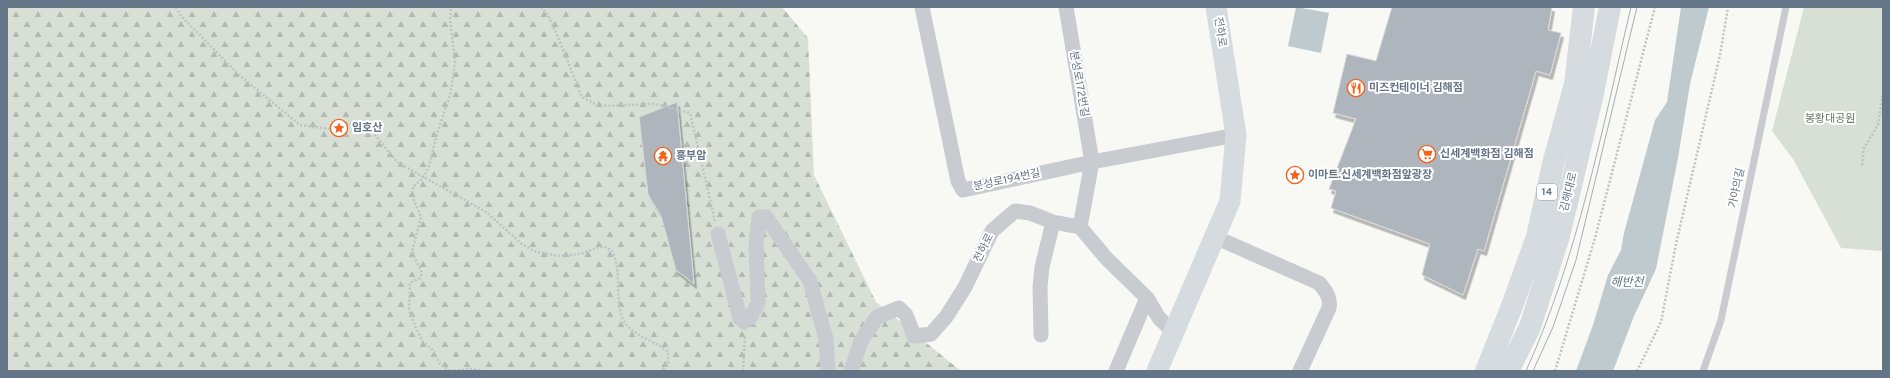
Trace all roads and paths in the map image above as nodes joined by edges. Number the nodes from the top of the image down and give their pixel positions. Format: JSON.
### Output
{"nodes":[{"id":1,"x":176,"y":7,"type":"edge"},
{"id":2,"x":451,"y":7,"type":"edge"},
{"id":3,"x":541,"y":7,"type":"edge"},
{"id":4,"x":922,"y":7,"type":"edge"},
{"id":5,"x":1066,"y":7,"type":"edge"},
{"id":6,"x":1216,"y":7,"type":"edge"},
{"id":7,"x":1584,"y":7,"type":"edge"},
{"id":8,"x":1610,"y":7,"type":"edge"},
{"id":9,"x":1655,"y":7,"type":"edge"},
{"id":10,"x":1728,"y":7,"type":"edge"},
{"id":11,"x":1786,"y":7,"type":"edge"},
{"id":12,"x":1883,"y":93,"type":"edge"},
{"id":13,"x":1236,"y":135,"type":"junction"},
{"id":14,"x":1092,"y":162,"type":"junction"},
{"id":15,"x":1862,"y":165,"type":"dead end"},
{"id":16,"x":423,"y":178,"type":"junction"},
{"id":17,"x":1053,"y":222,"type":"junction"},
{"id":18,"x":1080,"y":227,"type":"junction"},
{"id":19,"x":718,"y":234,"type":"joint"},
{"id":20,"x":1215,"y":237,"type":"junction"},
{"id":21,"x":1147,"y":298,"type":"junction"},
{"id":22,"x":744,"y":322,"type":"junction"},
{"id":23,"x":1175,"y":333,"type":"junction"},
{"id":24,"x":1041,"y":335,"type":"dead end"},
{"id":25,"x":450,"y":371,"type":"edge"},
{"id":26,"x":483,"y":371,"type":"edge"},
{"id":27,"x":662,"y":371,"type":"edge"},
{"id":28,"x":744,"y":371,"type":"edge"},
{"id":29,"x":828,"y":371,"type":"edge"},
{"id":30,"x":851,"y":371,"type":"edge"},
{"id":31,"x":1116,"y":371,"type":"edge"},
{"id":32,"x":1157,"y":371,"type":"edge"},
{"id":33,"x":1300,"y":371,"type":"edge"},
{"id":34,"x":1486,"y":371,"type":"edge"},
{"id":35,"x":1508,"y":371,"type":"edge"},
{"id":36,"x":1555,"y":371,"type":"edge"},
{"id":37,"x":1638,"y":371,"type":"edge"},
{"id":38,"x":1703,"y":371,"type":"edge"}],
"edges":[{"from":1,"to":16,"type":"path"},
{"from":2,"to":16,"type":"path"},
{"from":3,"to":19,"type":"path"},
{"from":4,"to":14,"type":"street","name":"분성로194번길"},
{"from":5,"to":14,"type":"street","name":"분성로172번길"},
{"from":6,"to":13,"type":"main road","name":"전하로"},
{"from":7,"to":34,"type":"main road","name":"김해대로","number":"14"},
{"from":8,"to":35,"type":"main road","name":"김해대로"},
{"from":9,"to":36,"type":"path"},
{"from":10,"to":37,"type":"path"},
{"from":11,"to":38,"type":"lane","name":"가야의길"},
{"from":12,"to":15,"type":"path"},
{"from":13,"to":14,"type":"street","name":"분성로194번길"},
{"from":13,"to":20,"type":"main road","name":"전하로"},
{"from":14,"to":18,"type":"street","name":"분성로172번길"},
{"from":16,"to":25,"type":"path"},
{"from":16,"to":27,"type":"path"},
{"from":17,"to":18,"type":"street","name":"전하로"},
{"from":17,"to":24,"type":"street"},
{"from":17,"to":30,"type":"street","name":"전하로"},
{"from":18,"to":21,"type":"street"},
{"from":19,"to":22,"type":"street"},
{"from":20,"to":23,"type":"main road","name":"전하로"},
{"from":20,"to":33,"type":"street"},
{"from":21,"to":23,"type":"street"},
{"from":21,"to":31,"type":"street"},
{"from":22,"to":28,"type":"path"},
{"from":22,"to":29,"type":"street"},
{"from":23,"to":32,"type":"main road","name":"전하로"},
{"from":25,"to":26,"type":"path"}]}
